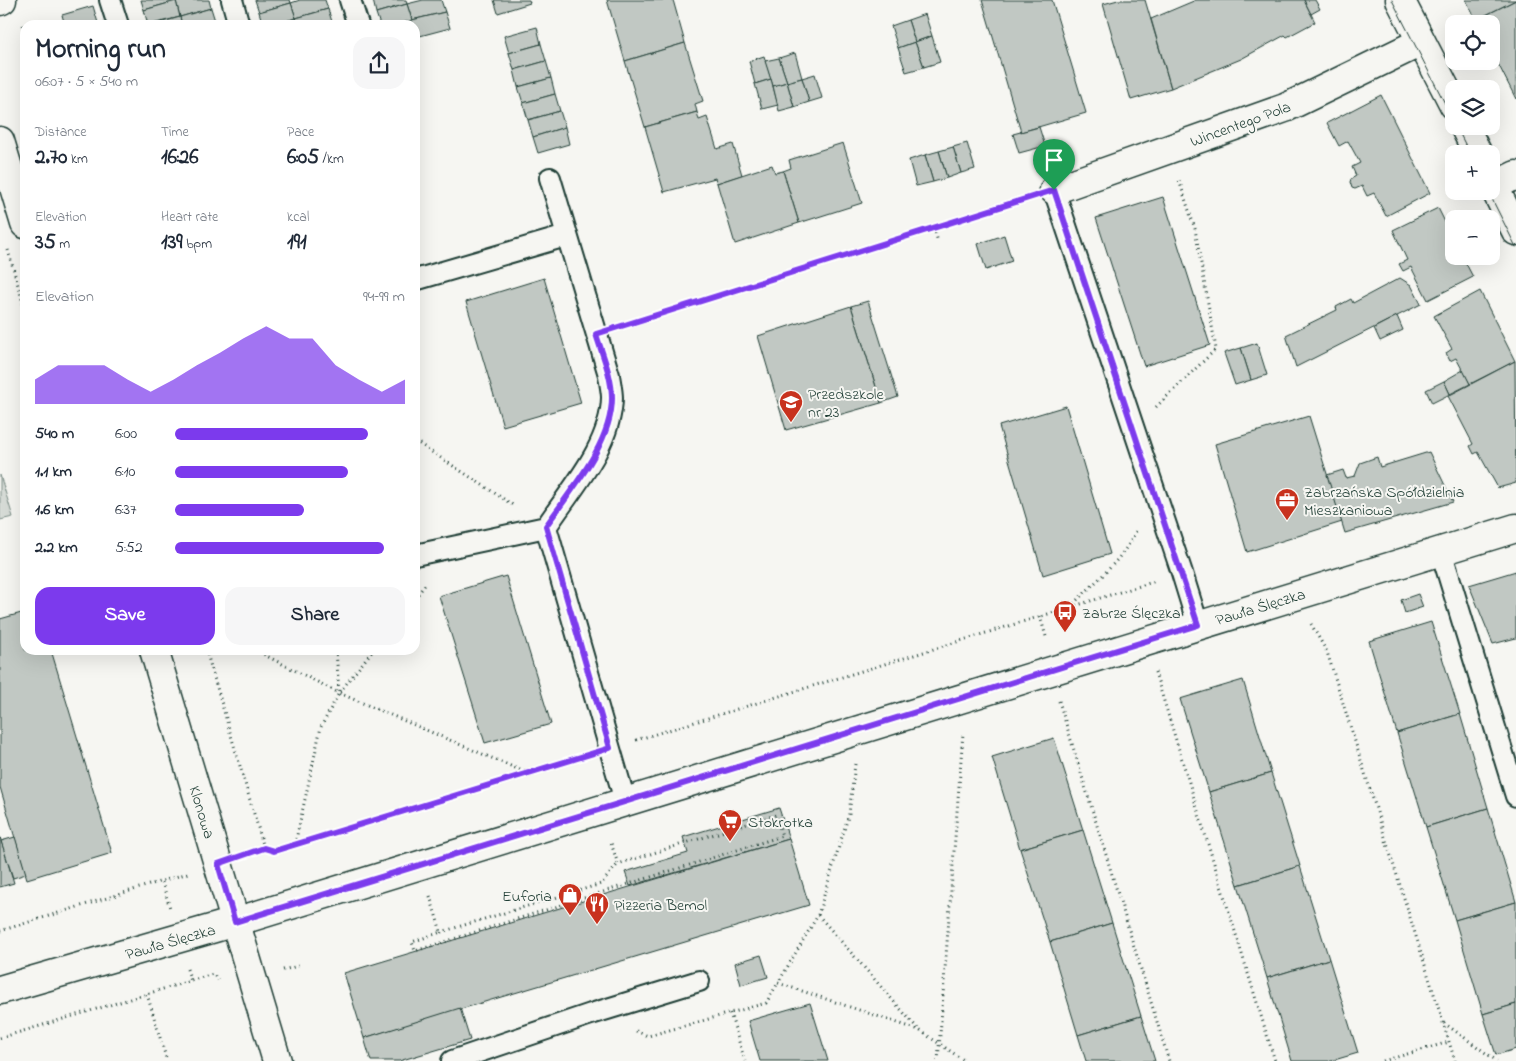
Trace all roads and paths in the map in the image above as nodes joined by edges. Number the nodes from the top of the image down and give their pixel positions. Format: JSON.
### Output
{"nodes":[{"id":1,"x":110,"y":0,"type":"edge"},
{"id":2,"x":232,"y":0,"type":"edge"},
{"id":3,"x":350,"y":0,"type":"edge"},
{"id":4,"x":1400,"y":0,"type":"edge"},
{"id":5,"x":116,"y":20,"type":"edge"},
{"id":6,"x":238,"y":20,"type":"edge"},
{"id":7,"x":356,"y":20,"type":"edge"},
{"id":8,"x":1421,"y":42,"type":"junction"},
{"id":9,"x":1445,"y":88,"type":"edge"},
{"id":10,"x":0,"y":141,"type":"edge"},
{"id":11,"x":550,"y":178,"type":"dead end"},
{"id":12,"x":1179,"y":178,"type":"dead end"},
{"id":13,"x":1500,"y":181,"type":"edge"},
{"id":14,"x":19,"y":185,"type":"edge"},
{"id":15,"x":1054,"y":190,"type":"junction"},
{"id":16,"x":934,"y":228,"type":"junction"},
{"id":17,"x":1516,"y":231,"type":"edge"},
{"id":18,"x":566,"y":236,"type":"junction"},
{"id":19,"x":938,"y":242,"type":"dead end"},
{"id":20,"x":6,"y":244,"type":"dead end"},
{"id":21,"x":420,"y":279,"type":"edge"},
{"id":22,"x":20,"y":293,"type":"edge"},
{"id":23,"x":596,"y":334,"type":"junction"},
{"id":24,"x":1134,"y":428,"type":"junction"},
{"id":25,"x":420,"y":443,"type":"edge"},
{"id":26,"x":1154,"y":490,"type":"junction"},
{"id":27,"x":546,"y":526,"type":"junction"},
{"id":28,"x":1516,"y":528,"type":"edge"},
{"id":29,"x":1441,"y":551,"type":"junction"},
{"id":30,"x":420,"y":554,"type":"edge"},
{"id":31,"x":1182,"y":573,"type":"junction"},
{"id":32,"x":1070,"y":608,"type":"junction"},
{"id":33,"x":1040,"y":616,"type":"junction"},
{"id":34,"x":1311,"y":623,"type":"dead end"},
{"id":35,"x":1198,"y":625,"type":"junction"},
{"id":36,"x":1047,"y":640,"type":"dead end"},
{"id":37,"x":155,"y":655,"type":"edge"},
{"id":38,"x":207,"y":655,"type":"edge"},
{"id":39,"x":265,"y":655,"type":"edge"},
{"id":40,"x":336,"y":655,"type":"edge"},
{"id":41,"x":369,"y":655,"type":"edge"},
{"id":42,"x":1155,"y":671,"type":"dead end"},
{"id":43,"x":339,"y":693,"type":"junction"},
{"id":44,"x":966,"y":696,"type":"junction"},
{"id":45,"x":1059,"y":701,"type":"dead end"},
{"id":46,"x":610,"y":748,"type":"junction"},
{"id":47,"x":856,"y":763,"type":"dead end"},
{"id":48,"x":527,"y":773,"type":"junction"},
{"id":49,"x":1516,"y":796,"type":"edge"},
{"id":50,"x":625,"y":801,"type":"junction"},
{"id":51,"x":610,"y":839,"type":"dead end"},
{"id":52,"x":294,"y":844,"type":"junction"},
{"id":53,"x":264,"y":848,"type":"junction"},
{"id":54,"x":218,"y":864,"type":"junction"},
{"id":55,"x":618,"y":864,"type":"junction"},
{"id":56,"x":430,"y":895,"type":"dead end"},
{"id":57,"x":818,"y":915,"type":"junction"},
{"id":58,"x":235,"y":922,"type":"junction"},
{"id":59,"x":0,"y":931,"type":"edge"},
{"id":60,"x":441,"y":932,"type":"junction"},
{"id":61,"x":219,"y":981,"type":"dead end"},
{"id":62,"x":699,"y":981,"type":"dead end"},
{"id":63,"x":778,"y":982,"type":"junction"},
{"id":64,"x":0,"y":990,"type":"edge"},
{"id":65,"x":147,"y":994,"type":"junction"},
{"id":66,"x":730,"y":1013,"type":"junction"},
{"id":67,"x":1442,"y":1022,"type":"dead end"},
{"id":68,"x":634,"y":1030,"type":"dead end"},
{"id":69,"x":919,"y":1030,"type":"junction"},
{"id":70,"x":0,"y":1038,"type":"edge"},
{"id":71,"x":939,"y":1042,"type":"junction"},
{"id":72,"x":1450,"y":1042,"type":"junction"},
{"id":73,"x":168,"y":1061,"type":"edge"},
{"id":74,"x":277,"y":1061,"type":"edge"},
{"id":75,"x":452,"y":1061,"type":"edge"},
{"id":76,"x":745,"y":1061,"type":"edge"},
{"id":77,"x":938,"y":1061,"type":"edge"},
{"id":78,"x":965,"y":1061,"type":"edge"},
{"id":79,"x":1169,"y":1061,"type":"edge"},
{"id":80,"x":1275,"y":1061,"type":"edge"},
{"id":81,"x":1383,"y":1061,"type":"edge"},
{"id":82,"x":1455,"y":1061,"type":"edge"},
{"id":83,"x":1497,"y":1061,"type":"edge"}],
"edges":[{"from":1,"to":5,"type":"lane"},
{"from":2,"to":6,"type":"lane"},
{"from":3,"to":7,"type":"lane"},
{"from":4,"to":8,"type":"street"},
{"from":8,"to":9,"type":"street"},
{"from":8,"to":15,"type":"street","name":"Wincentego Pola"},
{"from":10,"to":14,"type":"street"},
{"from":11,"to":18,"type":"lane"},
{"from":12,"to":24,"type":"path"},
{"from":13,"to":17,"type":"street"},
{"from":15,"to":16,"type":"path"},
{"from":15,"to":24,"type":"lane"},
{"from":16,"to":19,"type":"path"},
{"from":16,"to":23,"type":"path"},
{"from":18,"to":21,"type":"lane"},
{"from":18,"to":23,"type":"lane"},
{"from":20,"to":22,"type":"path"},
{"from":23,"to":27,"type":"lane"},
{"from":24,"to":26,"type":"lane"},
{"from":25,"to":27,"type":"path"},
{"from":26,"to":31,"type":"lane"},
{"from":26,"to":32,"type":"path"},
{"from":27,"to":30,"type":"lane"},
{"from":27,"to":46,"type":"lane"},
{"from":28,"to":29,"type":"street","name":"Pawła Ślęczka"},
{"from":29,"to":35,"type":"street","name":"Pawła Ślęczka"},
{"from":29,"to":49,"type":"lane"},
{"from":31,"to":32,"type":"path"},
{"from":31,"to":35,"type":"lane"},
{"from":32,"to":33,"type":"path"},
{"from":33,"to":36,"type":"path"},
{"from":33,"to":46,"type":"path"},
{"from":34,"to":72,"type":"path"},
{"from":35,"to":44,"type":"street","name":"Pawła Ślęczka"},
{"from":37,"to":54,"type":"street","name":"Klonowa"},
{"from":38,"to":53,"type":"path"},
{"from":39,"to":43,"type":"path"},
{"from":40,"to":43,"type":"path"},
{"from":41,"to":43,"type":"path"},
{"from":42,"to":80,"type":"path"},
{"from":43,"to":48,"type":"path"},
{"from":43,"to":52,"type":"path"},
{"from":44,"to":50,"type":"street","name":"Pawła Ślęczka"},
{"from":44,"to":71,"type":"path"},
{"from":45,"to":79,"type":"path"},
{"from":46,"to":48,"type":"path"},
{"from":46,"to":50,"type":"lane"},
{"from":47,"to":57,"type":"path"},
{"from":48,"to":52,"type":"path"},
{"from":50,"to":58,"type":"street","name":"Pawła Ślęczka"},
{"from":51,"to":55,"type":"path"},
{"from":52,"to":53,"type":"path"},
{"from":53,"to":54,"type":"path"},
{"from":54,"to":58,"type":"street","name":"Klonowa"},
{"from":54,"to":59,"type":"path"},
{"from":55,"to":60,"type":"path"},
{"from":55,"to":60,"type":"path"},
{"from":56,"to":60,"type":"path"},
{"from":57,"to":63,"type":"path"},
{"from":57,"to":69,"type":"path"},
{"from":58,"to":64,"type":"street","name":"Pawła Ślęczka"},
{"from":58,"to":74,"type":"street","name":"Klonowa"},
{"from":61,"to":65,"type":"path"},
{"from":62,"to":75,"type":"lane"},
{"from":63,"to":66,"type":"path"},
{"from":63,"to":69,"type":"path"},
{"from":65,"to":70,"type":"path"},
{"from":65,"to":73,"type":"path"},
{"from":66,"to":68,"type":"path"},
{"from":66,"to":76,"type":"path"},
{"from":67,"to":83,"type":"path"},
{"from":69,"to":71,"type":"path"},
{"from":71,"to":77,"type":"path"},
{"from":71,"to":78,"type":"path"},
{"from":72,"to":81,"type":"path"},
{"from":72,"to":82,"type":"path"}]}
